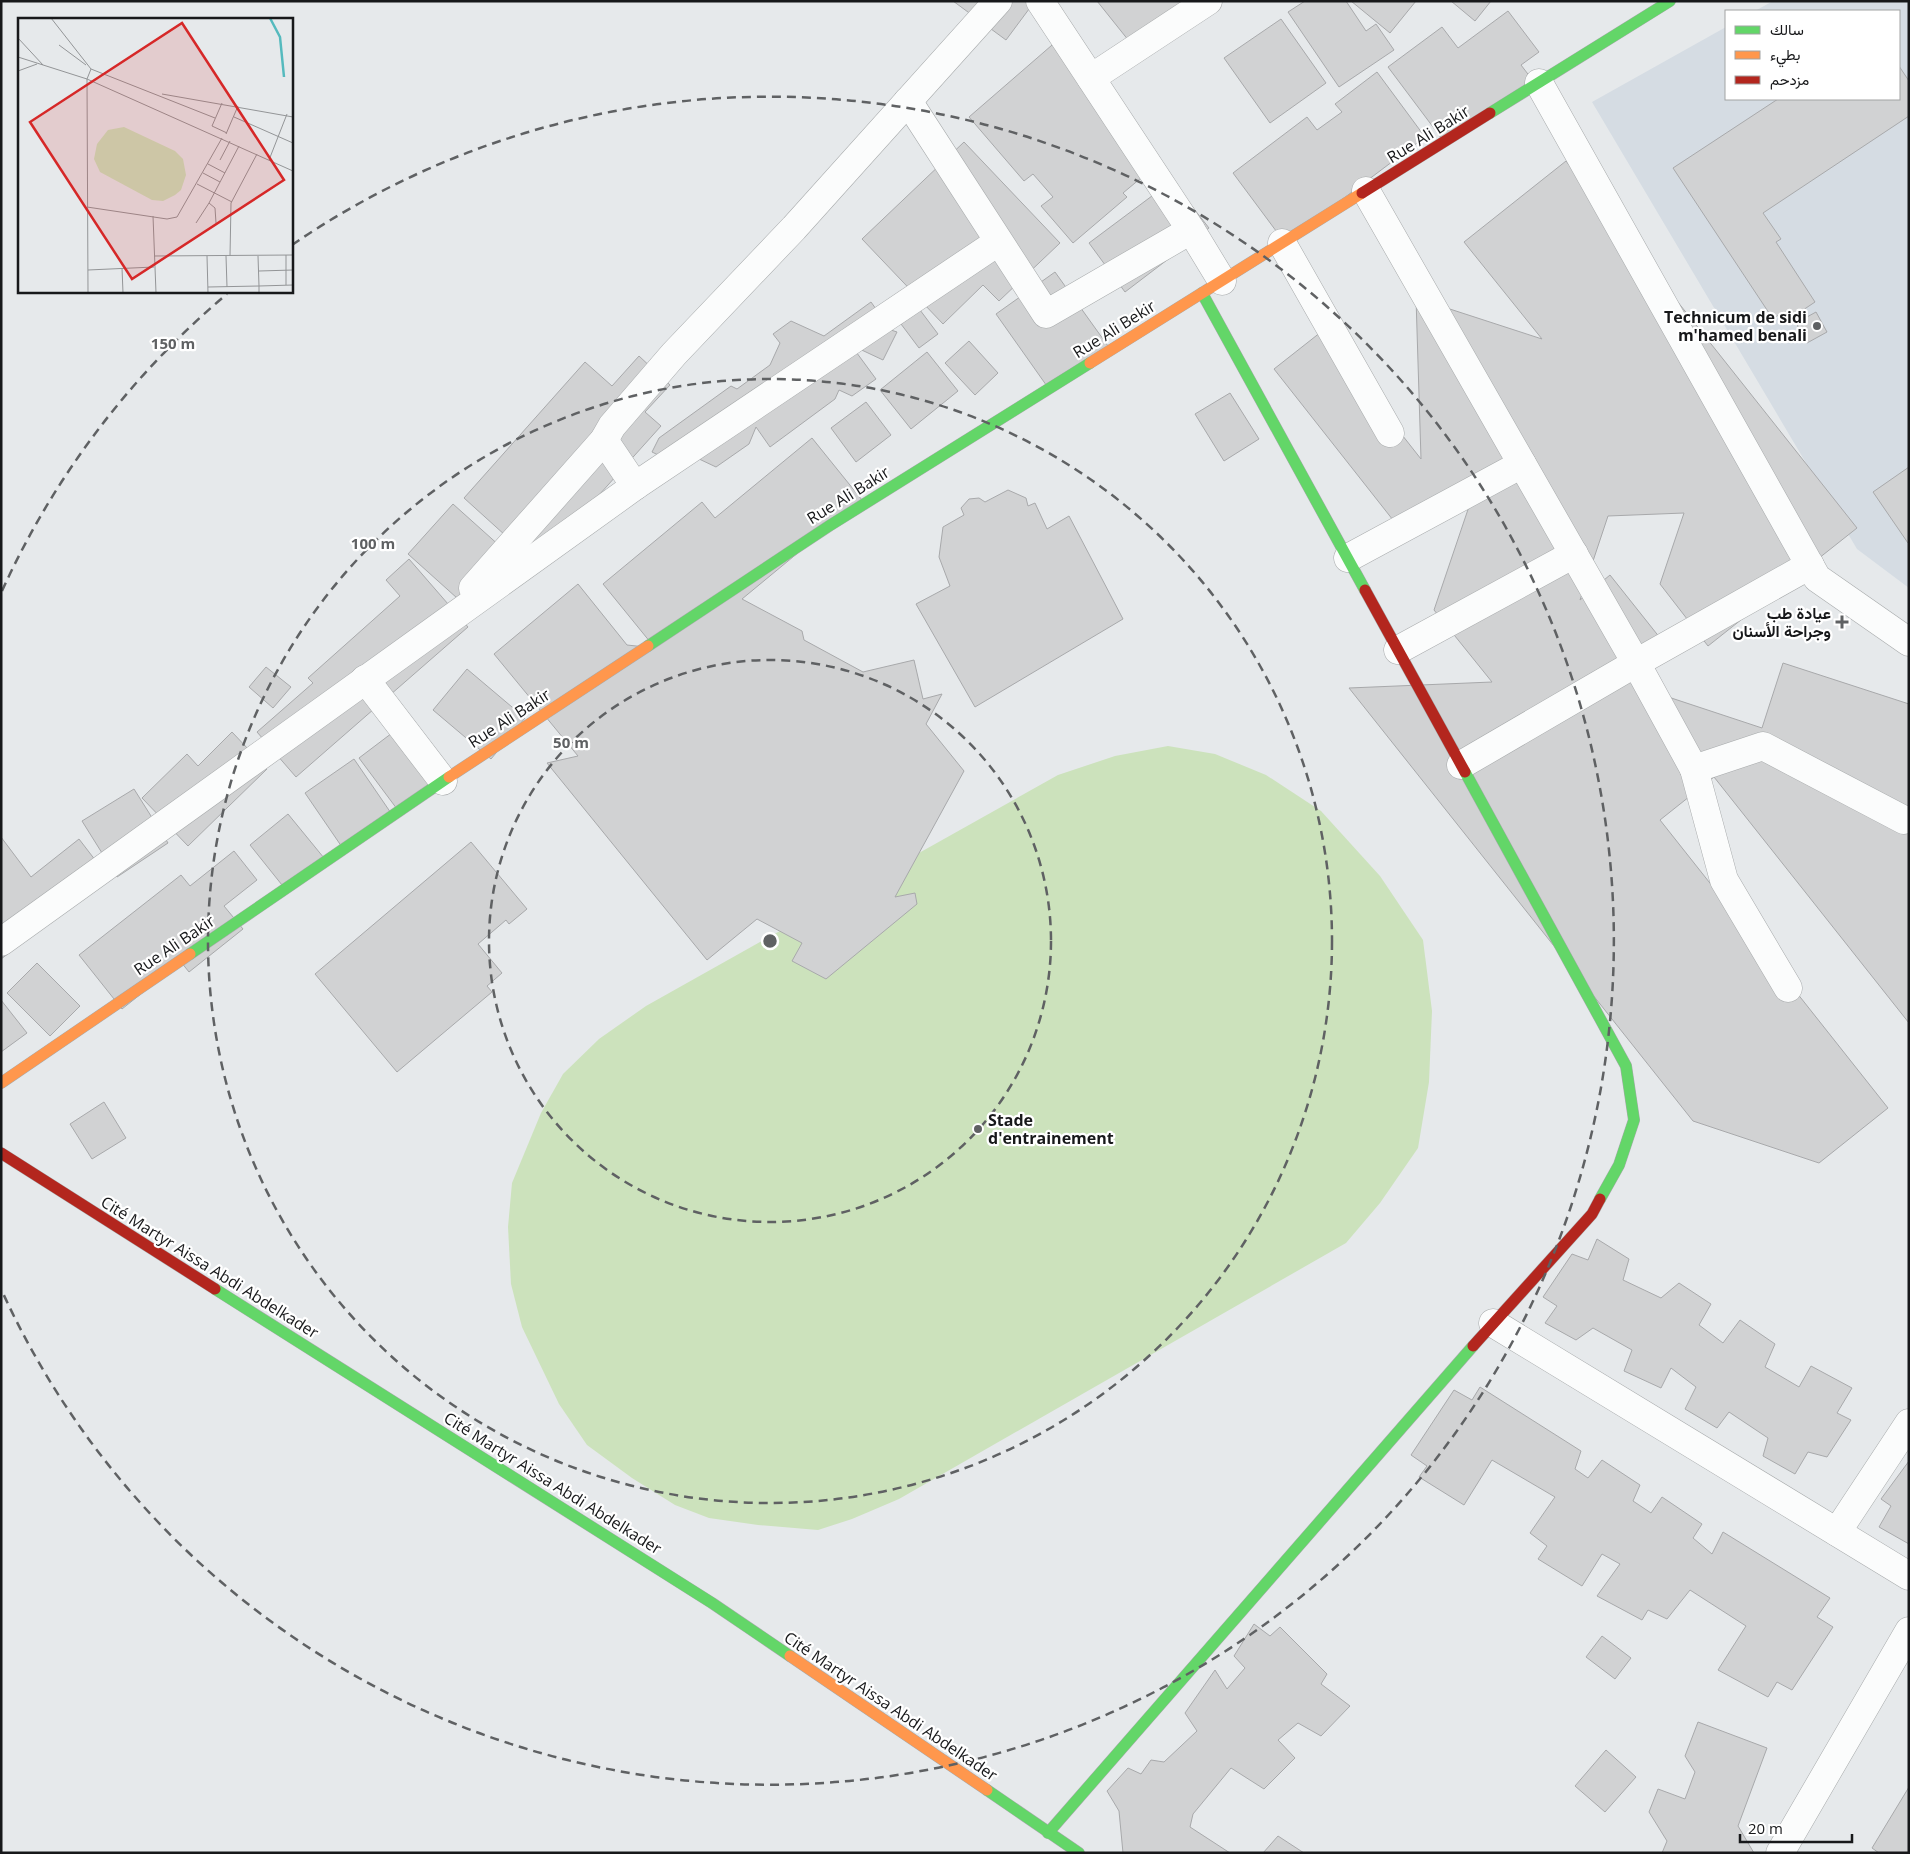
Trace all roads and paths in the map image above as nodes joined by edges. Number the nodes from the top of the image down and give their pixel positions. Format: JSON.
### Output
{"nodes":[{"id":1,"x":998,"y":1,"type":"edge"},
{"id":2,"x":1040,"y":1,"type":"edge"},
{"id":3,"x":1208,"y":1,"type":"edge"},
{"id":4,"x":1656,"y":5,"type":"edge"},
{"id":5,"x":1092,"y":78,"type":"junction"},
{"id":6,"x":1539,"y":83,"type":"junction"},
{"id":7,"x":908,"y":101,"type":"junction"},
{"id":8,"x":1366,"y":191,"type":"junction"},
{"id":9,"x":1191,"y":230,"type":"junction"},
{"id":10,"x":998,"y":242,"type":"junction"},
{"id":11,"x":1282,"y":243,"type":"junction"},
{"id":12,"x":1212,"y":287,"type":"junction"},
{"id":13,"x":1043,"y":392,"type":"joint"},
{"id":14,"x":1390,"y":433,"type":"dead end"},
{"id":15,"x":604,"y":440,"type":"junction"},
{"id":16,"x":1522,"y":464,"type":"junction"},
{"id":17,"x":636,"y":486,"type":"junction"},
{"id":18,"x":1574,"y":554,"type":"junction"},
{"id":19,"x":1348,"y":558,"type":"junction"},
{"id":20,"x":1810,"y":565,"type":"junction"},
{"id":21,"x":443,"y":623,"type":"junction"},
{"id":22,"x":1909,"y":642,"type":"edge"},
{"id":23,"x":1398,"y":650,"type":"junction"},
{"id":24,"x":1636,"y":663,"type":"junction"},
{"id":25,"x":366,"y":680,"type":"junction"},
{"id":26,"x":1461,"y":765,"type":"junction"},
{"id":27,"x":1694,"y":769,"type":"junction"},
{"id":28,"x":443,"y":781,"type":"junction"},
{"id":29,"x":1904,"y":820,"type":"dead end"},
{"id":30,"x":1,"y":942,"type":"edge"},
{"id":31,"x":1788,"y":988,"type":"dead end"},
{"id":32,"x":1,"y":1083,"type":"edge"},
{"id":33,"x":1,"y":1153,"type":"edge"},
{"id":34,"x":1493,"y":1323,"type":"junction"},
{"id":35,"x":1909,"y":1423,"type":"edge"},
{"id":36,"x":1837,"y":1532,"type":"junction"},
{"id":37,"x":1909,"y":1576,"type":"edge"},
{"id":38,"x":1909,"y":1631,"type":"edge"},
{"id":39,"x":1048,"y":1833,"type":"junction"},
{"id":40,"x":1079,"y":1853,"type":"edge"},
{"id":41,"x":1780,"y":1853,"type":"edge"}],
"edges":[{"from":1,"to":7,"type":"street"},
{"from":2,"to":5,"type":"street"},
{"from":3,"to":5,"type":"street"},
{"from":4,"to":6,"type":"street","name":"Rue Ali Bakir"},
{"from":5,"to":9,"type":"street"},
{"from":6,"to":8,"type":"street","name":"Rue Ali Bakir"},
{"from":6,"to":20,"type":"street"},
{"from":7,"to":10,"type":"street"},
{"from":7,"to":15,"type":"street"},
{"from":8,"to":11,"type":"street","name":"Rue Ali Bakir"},
{"from":8,"to":16,"type":"street"},
{"from":9,"to":10,"type":"street"},
{"from":9,"to":12,"type":"street"},
{"from":10,"to":17,"type":"street"},
{"from":11,"to":12,"type":"street","name":"Rue Ali Bakir"},
{"from":11,"to":14,"type":"street"},
{"from":12,"to":13,"type":"street","name":"Rue Ali Bekir"},
{"from":12,"to":19,"type":"street"},
{"from":13,"to":28,"type":"street","name":"Rue Ali Bakir"},
{"from":15,"to":17,"type":"street"},
{"from":15,"to":21,"type":"street"},
{"from":16,"to":18,"type":"street"},
{"from":16,"to":19,"type":"street"},
{"from":17,"to":21,"type":"street"},
{"from":18,"to":23,"type":"street"},
{"from":18,"to":24,"type":"street"},
{"from":19,"to":23,"type":"street"},
{"from":20,"to":22,"type":"street"},
{"from":20,"to":24,"type":"street"},
{"from":21,"to":25,"type":"street"},
{"from":23,"to":26,"type":"street"},
{"from":24,"to":26,"type":"street"},
{"from":24,"to":27,"type":"street"},
{"from":25,"to":28,"type":"street"},
{"from":25,"to":30,"type":"street"},
{"from":26,"to":34,"type":"street"},
{"from":27,"to":29,"type":"street"},
{"from":27,"to":31,"type":"street"},
{"from":28,"to":32,"type":"street","name":"Rue Ali Bakir"},
{"from":33,"to":39,"type":"street","name":"Cité Martyr Aissa Abdi Abdelkader"},
{"from":34,"to":36,"type":"street"},
{"from":34,"to":39,"type":"street"},
{"from":35,"to":36,"type":"street"},
{"from":36,"to":37,"type":"street"},
{"from":38,"to":41,"type":"street"},
{"from":39,"to":40,"type":"street","name":"Cité Martyr Aissa Abdi Abdelkader"}]}
